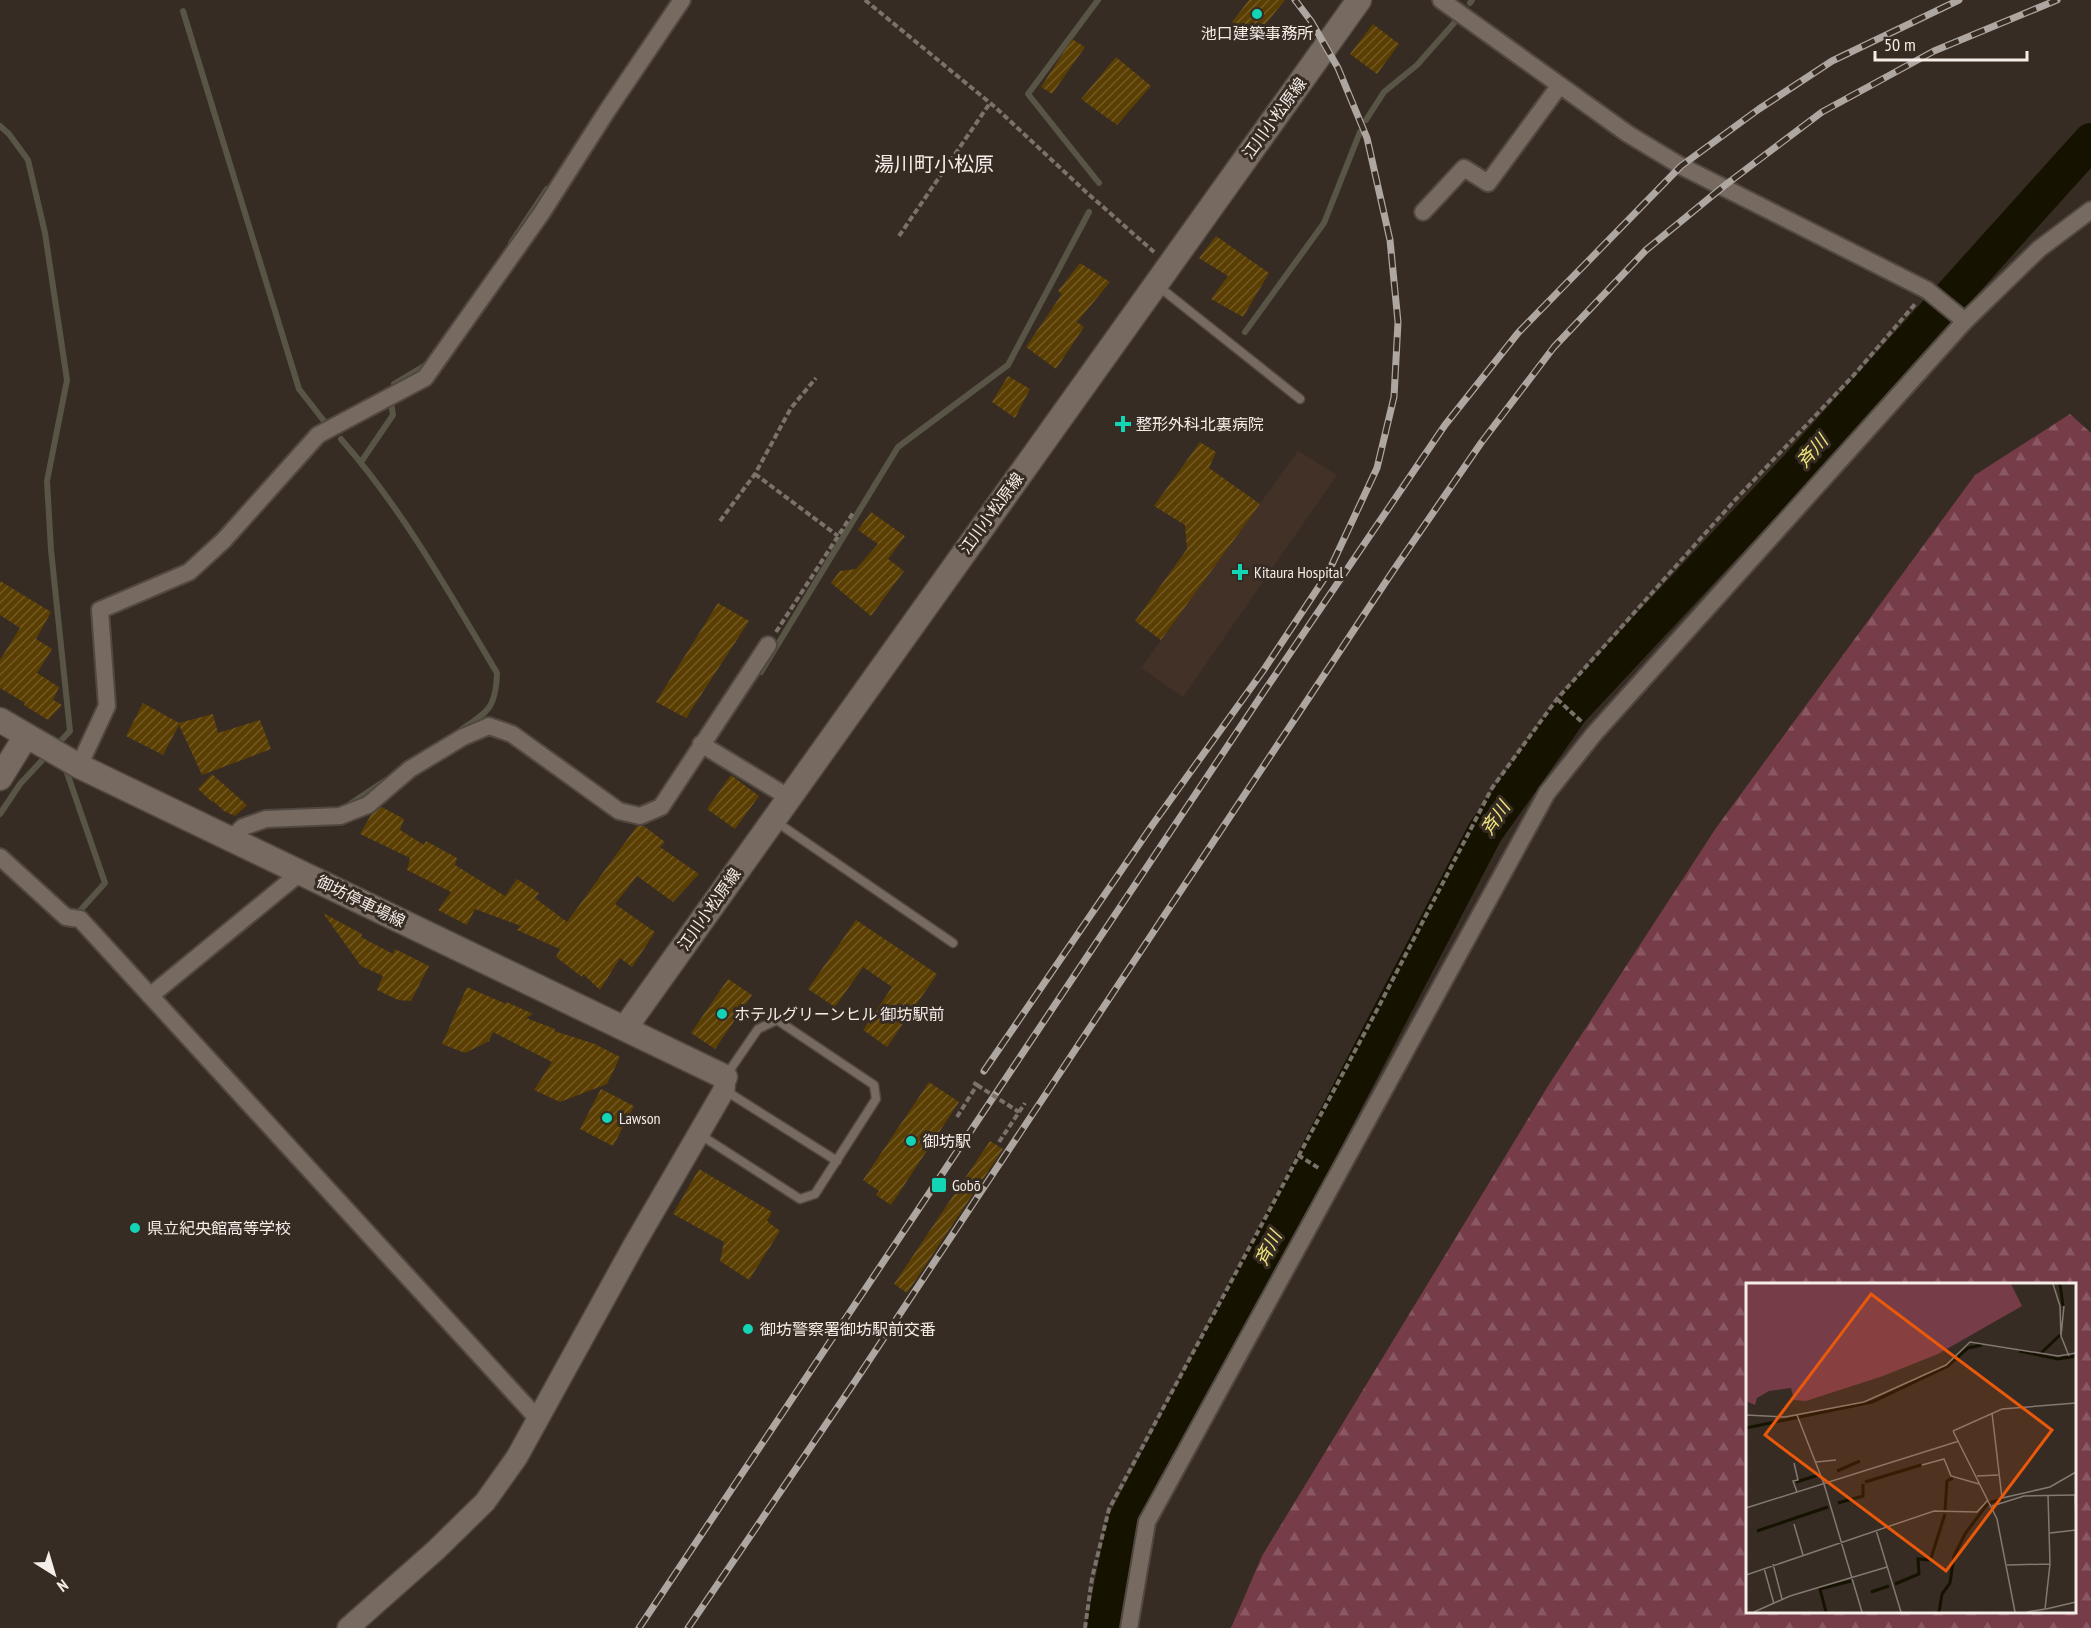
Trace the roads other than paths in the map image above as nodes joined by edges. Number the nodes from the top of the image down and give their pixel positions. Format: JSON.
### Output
{"nodes":[{"id":1,"x":682,"y":0,"type":"edge"},
{"id":2,"x":1359,"y":0,"type":"edge"},
{"id":3,"x":1441,"y":0,"type":"edge"},
{"id":4,"x":1560,"y":85,"type":"junction"},
{"id":5,"x":2091,"y":210,"type":"edge"},
{"id":6,"x":1423,"y":213,"type":"dead end"},
{"id":7,"x":1162,"y":274,"type":"junction"},
{"id":8,"x":1965,"y":321,"type":"junction"},
{"id":9,"x":1300,"y":399,"type":"dead end"},
{"id":10,"x":768,"y":645,"type":"road end"},
{"id":11,"x":0,"y":720,"type":"edge"},
{"id":12,"x":26,"y":736,"type":"junction"},
{"id":13,"x":701,"y":744,"type":"junction"},
{"id":14,"x":79,"y":766,"type":"junction"},
{"id":15,"x":0,"y":778,"type":"edge"},
{"id":16,"x":788,"y":797,"type":"junction"},
{"id":17,"x":772,"y":819,"type":"junction"},
{"id":18,"x":231,"y":839,"type":"junction"},
{"id":19,"x":0,"y":857,"type":"edge"},
{"id":20,"x":301,"y":872,"type":"junction"},
{"id":21,"x":953,"y":943,"type":"dead end"},
{"id":22,"x":150,"y":996,"type":"junction"},
{"id":23,"x":625,"y":1028,"type":"junction"},
{"id":24,"x":724,"y":1084,"type":"junction"},
{"id":25,"x":699,"y":1134,"type":"junction"},
{"id":26,"x":837,"y":1161,"type":"junction"},
{"id":27,"x":538,"y":1419,"type":"junction"},
{"id":28,"x":348,"y":1628,"type":"edge"},
{"id":29,"x":1129,"y":1628,"type":"edge"}],
"edges":[{"from":1,"to":14,"type":"street"},
{"from":2,"to":7,"type":"main road","name":"江川小松原線"},
{"from":3,"to":4,"type":"street"},
{"from":4,"to":6,"type":"street"},
{"from":4,"to":8,"type":"street"},
{"from":5,"to":8,"type":"street"},
{"from":7,"to":9,"type":"lane"},
{"from":7,"to":16,"type":"main road","name":"江川小松原線"},
{"from":8,"to":29,"type":"street"},
{"from":10,"to":13,"type":"street"},
{"from":11,"to":12,"type":"main road","name":"御坊停車場線"},
{"from":12,"to":14,"type":"main road","name":"御坊停車場線"},
{"from":12,"to":15,"type":"main road"},
{"from":13,"to":16,"type":"street"},
{"from":13,"to":18,"type":"street"},
{"from":14,"to":18,"type":"main road","name":"御坊停車場線"},
{"from":16,"to":17,"type":"main road","name":"江川小松原線"},
{"from":17,"to":21,"type":"lane"},
{"from":17,"to":23,"type":"main road","name":"江川小松原線"},
{"from":18,"to":20,"type":"main road","name":"御坊停車場線"},
{"from":19,"to":22,"type":"street"},
{"from":20,"to":22,"type":"street"},
{"from":20,"to":23,"type":"main road","name":"御坊停車場線"},
{"from":22,"to":27,"type":"street"},
{"from":23,"to":24,"type":"main road","name":"御坊停車場線"},
{"from":24,"to":25,"type":"street"},
{"from":24,"to":26,"type":"lane"},
{"from":24,"to":26,"type":"lane"},
{"from":25,"to":26,"type":"lane"},
{"from":25,"to":27,"type":"street"},
{"from":27,"to":28,"type":"street"}]}
